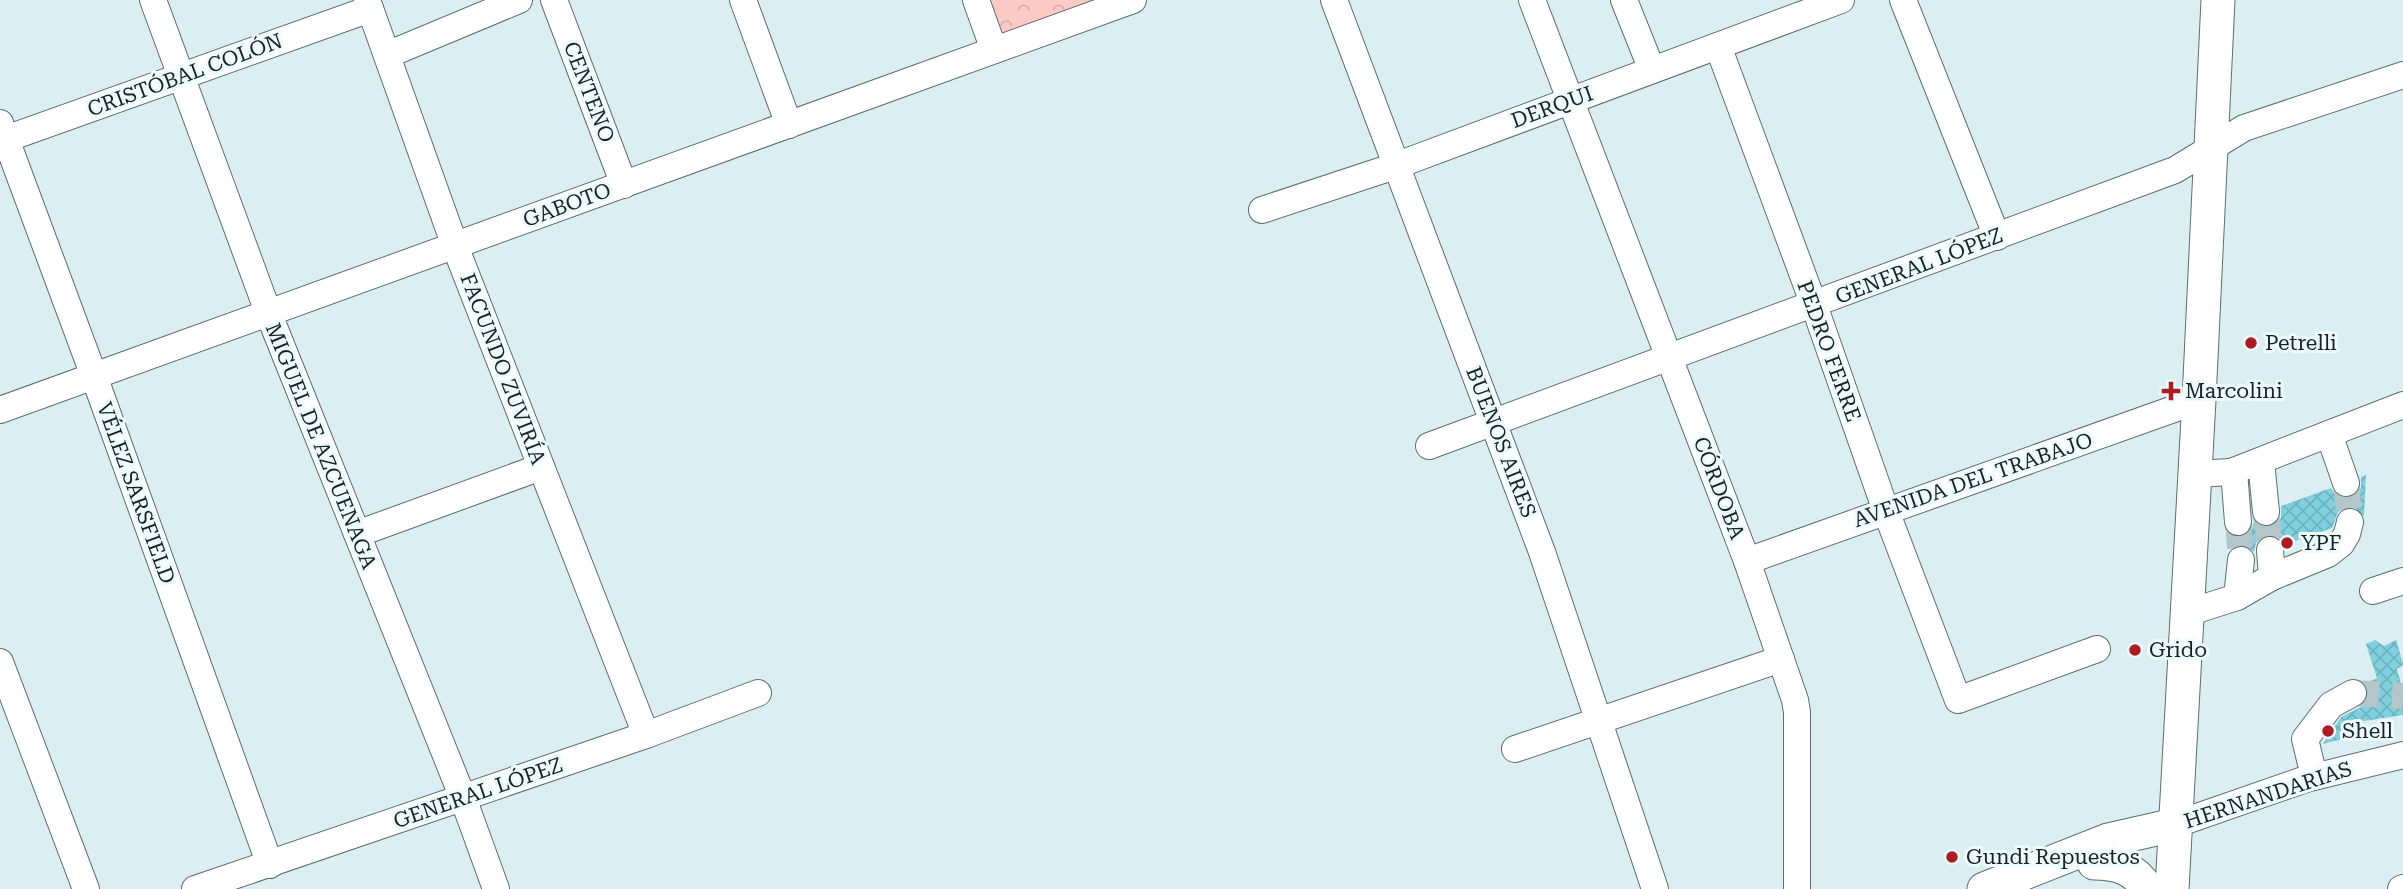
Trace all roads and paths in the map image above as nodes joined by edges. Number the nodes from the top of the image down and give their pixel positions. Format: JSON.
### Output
{"nodes":[{"id":1,"x":153,"y":0,"type":"edge"},
{"id":2,"x":519,"y":0,"type":"edge"},
{"id":3,"x":554,"y":0,"type":"edge"},
{"id":4,"x":743,"y":0,"type":"edge"},
{"id":5,"x":976,"y":0,"type":"edge"},
{"id":6,"x":1334,"y":0,"type":"edge"},
{"id":7,"x":1532,"y":0,"type":"edge"},
{"id":8,"x":1624,"y":0,"type":"edge"},
{"id":9,"x":1841,"y":0,"type":"edge"},
{"id":10,"x":1903,"y":0,"type":"edge"},
{"id":11,"x":2217,"y":0,"type":"edge"},
{"id":12,"x":1129,"y":1,"type":"edge"},
{"id":13,"x":369,"y":5,"type":"edge"},
{"id":14,"x":1718,"y":46,"type":"junction"},
{"id":15,"x":994,"y":50,"type":"junction"},
{"id":16,"x":387,"y":55,"type":"junction"},
{"id":17,"x":1652,"y":70,"type":"junction"},
{"id":18,"x":2403,"y":75,"type":"edge"},
{"id":19,"x":181,"y":77,"type":"junction"},
{"id":20,"x":1569,"y":101,"type":"junction"},
{"id":21,"x":789,"y":125,"type":"junction"},
{"id":22,"x":2,"y":134,"type":"edge"},
{"id":23,"x":2209,"y":150,"type":"junction"},
{"id":24,"x":1395,"y":166,"type":"junction"},
{"id":25,"x":624,"y":185,"type":"junction"},
{"id":26,"x":1262,"y":210,"type":"dead end"},
{"id":27,"x":1997,"y":237,"type":"junction"},
{"id":28,"x":455,"y":246,"type":"junction"},
{"id":29,"x":1814,"y":305,"type":"junction"},
{"id":30,"x":268,"y":312,"type":"junction"},
{"id":31,"x":1669,"y":357,"type":"junction"},
{"id":32,"x":94,"y":376,"type":"junction"},
{"id":33,"x":2199,"y":400,"type":"junction"},
{"id":34,"x":2403,"y":405,"type":"edge"},
{"id":35,"x":0,"y":410,"type":"edge"},
{"id":36,"x":1494,"y":422,"type":"junction"},
{"id":37,"x":2329,"y":434,"type":"junction"},
{"id":38,"x":1429,"y":446,"type":"dead end"},
{"id":39,"x":2261,"y":461,"type":"junction"},
{"id":40,"x":541,"y":467,"type":"junction"},
{"id":41,"x":2234,"y":471,"type":"junction"},
{"id":42,"x":2195,"y":474,"type":"junction"},
{"id":43,"x":2346,"y":483,"type":"tunnel mouth"},
{"id":44,"x":1886,"y":511,"type":"junction"},
{"id":45,"x":2266,"y":512,"type":"tunnel mouth"},
{"id":46,"x":2238,"y":522,"type":"tunnel mouth"},
{"id":47,"x":2350,"y":522,"type":"tunnel mouth"},
{"id":48,"x":357,"y":534,"type":"junction"},
{"id":49,"x":2270,"y":550,"type":"tunnel mouth"},
{"id":50,"x":2241,"y":560,"type":"tunnel mouth"},
{"id":51,"x":1747,"y":561,"type":"junction"},
{"id":52,"x":2272,"y":578,"type":"junction"},
{"id":53,"x":2403,"y":581,"type":"edge"},
{"id":54,"x":2373,"y":592,"type":"dead end"},
{"id":55,"x":2237,"y":597,"type":"junction"},
{"id":56,"x":2187,"y":613,"type":"junction"},
{"id":57,"x":2097,"y":649,"type":"dead end"},
{"id":58,"x":1781,"y":659,"type":"junction"},
{"id":59,"x":0,"y":662,"type":"edge"},
{"id":60,"x":758,"y":693,"type":"dead end"},
{"id":61,"x":2353,"y":693,"type":"tunnel mouth"},
{"id":62,"x":1599,"y":722,"type":"junction"},
{"id":63,"x":646,"y":736,"type":"junction"},
{"id":64,"x":1515,"y":749,"type":"dead end"},
{"id":65,"x":2401,"y":761,"type":"edge"},
{"id":66,"x":2314,"y":776,"type":"junction"},
{"id":67,"x":463,"y":798,"type":"junction"},
{"id":68,"x":2174,"y":825,"type":"junction"},
{"id":69,"x":2094,"y":863,"type":"junction"},
{"id":70,"x":270,"y":865,"type":"junction"},
{"id":71,"x":86,"y":889,"type":"edge"},
{"id":72,"x":195,"y":889,"type":"edge"},
{"id":73,"x":496,"y":889,"type":"edge"},
{"id":74,"x":1655,"y":889,"type":"edge"},
{"id":75,"x":1797,"y":889,"type":"edge"},
{"id":76,"x":1984,"y":889,"type":"edge"},
{"id":77,"x":2024,"y":889,"type":"edge"},
{"id":78,"x":2147,"y":889,"type":"edge"},
{"id":79,"x":2172,"y":889,"type":"edge"}],
"edges":[{"from":1,"to":19,"type":"street","name":"MIGUEL DE AZCUENAGA"},
{"from":2,"to":16,"type":"street"},
{"from":3,"to":25,"type":"street","name":"CENTENO"},
{"from":4,"to":21,"type":"street"},
{"from":5,"to":15,"type":"street"},
{"from":6,"to":24,"type":"street","name":"BUENOS AIRES"},
{"from":7,"to":20,"type":"street","name":"CÓRDOBA"},
{"from":8,"to":17,"type":"street"},
{"from":9,"to":14,"type":"street","name":"DERQUI"},
{"from":10,"to":27,"type":"street"},
{"from":11,"to":23,"type":"main road"},
{"from":12,"to":15,"type":"street","name":"GABOTO"},
{"from":13,"to":16,"type":"street","name":"FACUNDO ZUVIRÍA"},
{"from":13,"to":19,"type":"street","name":"CRISTÓBAL COLÓN"},
{"from":14,"to":17,"type":"street","name":"DERQUI"},
{"from":14,"to":29,"type":"street","name":"PEDRO FERRE"},
{"from":15,"to":21,"type":"street","name":"GABOTO"},
{"from":16,"to":28,"type":"street","name":"FACUNDO ZUVIRÍA"},
{"from":17,"to":20,"type":"street","name":"DERQUI"},
{"from":18,"to":23,"type":"street","name":"GENERAL LÓPEZ"},
{"from":19,"to":22,"type":"street","name":"CRISTÓBAL COLÓN"},
{"from":19,"to":30,"type":"street","name":"MIGUEL DE AZCUENAGA"},
{"from":20,"to":24,"type":"street","name":"DERQUI"},
{"from":20,"to":31,"type":"street","name":"CÓRDOBA"},
{"from":21,"to":25,"type":"street","name":"GABOTO"},
{"from":22,"to":32,"type":"street","name":"VÉLEZ SARSFIELD"},
{"from":23,"to":27,"type":"street","name":"GENERAL LÓPEZ"},
{"from":23,"to":33,"type":"main road"},
{"from":24,"to":26,"type":"street","name":"DERQUI"},
{"from":24,"to":36,"type":"street","name":"BUENOS AIRES"},
{"from":25,"to":28,"type":"street","name":"GABOTO"},
{"from":27,"to":29,"type":"street","name":"GENERAL LÓPEZ"},
{"from":28,"to":30,"type":"street","name":"GABOTO"},
{"from":28,"to":40,"type":"street","name":"FACUNDO ZUVIRÍA"},
{"from":29,"to":31,"type":"street","name":"GENERAL LÓPEZ"},
{"from":29,"to":44,"type":"street","name":"PEDRO FERRE"},
{"from":30,"to":32,"type":"street","name":"GABOTO"},
{"from":30,"to":48,"type":"street","name":"MIGUEL DE AZCUENAGA"},
{"from":31,"to":36,"type":"street","name":"GENERAL LÓPEZ"},
{"from":31,"to":51,"type":"street","name":"CÓRDOBA"},
{"from":32,"to":35,"type":"street","name":"GABOTO"},
{"from":32,"to":70,"type":"street","name":"VÉLEZ SARSFIELD"},
{"from":33,"to":42,"type":"main road"},
{"from":33,"to":44,"type":"street","name":"AVENIDA DEL TRABAJO"},
{"from":34,"to":37,"type":"street"},
{"from":36,"to":38,"type":"street","name":"GENERAL LÓPEZ"},
{"from":36,"to":62,"type":"street","name":"BUENOS AIRES"},
{"from":37,"to":39,"type":"street"},
{"from":37,"to":43,"type":"street"},
{"from":39,"to":41,"type":"street"},
{"from":39,"to":45,"type":"street"},
{"from":40,"to":48,"type":"street"},
{"from":40,"to":63,"type":"street","name":"FACUNDO ZUVIRÍA"},
{"from":41,"to":42,"type":"street"},
{"from":41,"to":46,"type":"street"},
{"from":42,"to":56,"type":"main road"},
{"from":44,"to":51,"type":"street","name":"AVENIDA DEL TRABAJO"},
{"from":44,"to":57,"type":"street","name":"PEDRO FERRE"},
{"from":47,"to":52,"type":"street"},
{"from":48,"to":67,"type":"street","name":"MIGUEL DE AZCUENAGA"},
{"from":49,"to":52,"type":"street"},
{"from":50,"to":55,"type":"street"},
{"from":51,"to":58,"type":"street","name":"CÓRDOBA"},
{"from":52,"to":55,"type":"street"},
{"from":53,"to":54,"type":"street"},
{"from":55,"to":56,"type":"street"},
{"from":56,"to":68,"type":"main road"},
{"from":58,"to":62,"type":"street"},
{"from":58,"to":75,"type":"street","name":"CÓRDOBA"},
{"from":59,"to":71,"type":"street"},
{"from":60,"to":63,"type":"street","name":"GENERAL LÓPEZ"},
{"from":61,"to":66,"type":"street"},
{"from":62,"to":64,"type":"street"},
{"from":62,"to":74,"type":"street","name":"BUENOS AIRES"},
{"from":63,"to":67,"type":"street","name":"GENERAL LÓPEZ"},
{"from":65,"to":66,"type":"street","name":"HERNANDARIAS"},
{"from":66,"to":68,"type":"street","name":"HERNANDARIAS"},
{"from":67,"to":70,"type":"street","name":"GENERAL LÓPEZ"},
{"from":67,"to":73,"type":"street","name":"MIGUEL DE AZCUENAGA"},
{"from":68,"to":69,"type":"main road"},
{"from":68,"to":76,"type":"main road"},
{"from":68,"to":79,"type":"main road"},
{"from":69,"to":77,"type":"main road"},
{"from":69,"to":78,"type":"main road"},
{"from":70,"to":72,"type":"street","name":"GENERAL LÓPEZ"}]}
